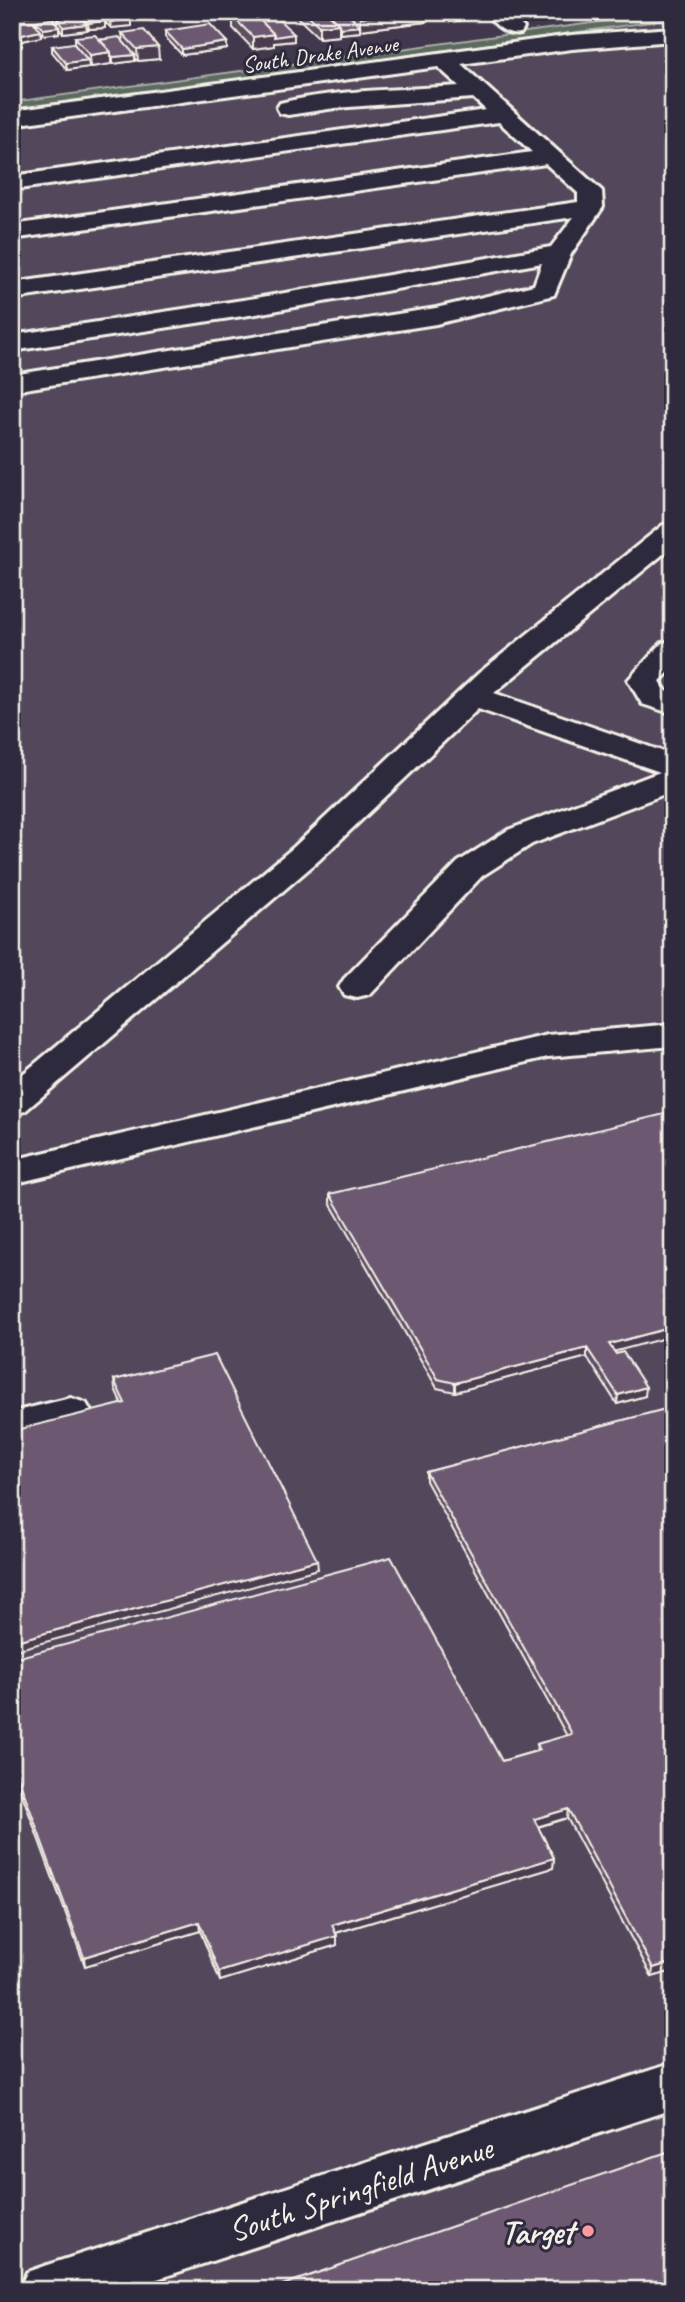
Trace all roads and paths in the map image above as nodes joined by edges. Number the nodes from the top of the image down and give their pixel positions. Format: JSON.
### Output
{"nodes":[{"id":1,"x":134,"y":12,"type":"edge"},
{"id":2,"x":491,"y":22,"type":"edge"},
{"id":3,"x":539,"y":24,"type":"dead end"},
{"id":4,"x":12,"y":28,"type":"edge"},
{"id":5,"x":673,"y":34,"type":"edge"},
{"id":6,"x":444,"y":60,"type":"junction"},
{"id":7,"x":479,"y":91,"type":"junction"},
{"id":8,"x":267,"y":111,"type":"dead end"},
{"id":9,"x":505,"y":114,"type":"junction"},
{"id":10,"x":12,"y":118,"type":"edge"},
{"id":11,"x":551,"y":156,"type":"junction"},
{"id":12,"x":12,"y":183,"type":"edge"},
{"id":13,"x":591,"y":207,"type":"junction"},
{"id":14,"x":12,"y":232,"type":"edge"},
{"id":15,"x":559,"y":253,"type":"junction"},
{"id":16,"x":12,"y":291,"type":"edge"},
{"id":17,"x":12,"y":343,"type":"edge"},
{"id":18,"x":12,"y":383,"type":"edge"},
{"id":19,"x":673,"y":531,"type":"edge"},
{"id":20,"x":673,"y":650,"type":"edge"},
{"id":21,"x":482,"y":689,"type":"junction"},
{"id":22,"x":673,"y":705,"type":"edge"},
{"id":23,"x":673,"y":744,"type":"edge"},
{"id":24,"x":673,"y":766,"type":"edge"},
{"id":25,"x":673,"y":779,"type":"edge"},
{"id":26,"x":357,"y":987,"type":"dead end"},
{"id":27,"x":673,"y":1035,"type":"edge"},
{"id":28,"x":12,"y":1103,"type":"edge"},
{"id":29,"x":12,"y":1172,"type":"edge"},
{"id":30,"x":71,"y":1413,"type":"edge"},
{"id":31,"x":12,"y":1427,"type":"edge"},
{"id":32,"x":673,"y":2086,"type":"edge"},
{"id":33,"x":47,"y":2290,"type":"edge"}],
"edges":[{"from":1,"to":4,"type":"street"},
{"from":2,"to":3,"type":"street"},
{"from":5,"to":6,"type":"street"},
{"from":6,"to":7,"type":"street"},
{"from":6,"to":10,"type":"street"},
{"from":7,"to":8,"type":"street"},
{"from":7,"to":9,"type":"street"},
{"from":9,"to":11,"type":"street"},
{"from":9,"to":12,"type":"street"},
{"from":11,"to":13,"type":"street"},
{"from":11,"to":14,"type":"street"},
{"from":13,"to":15,"type":"street"},
{"from":13,"to":16,"type":"street"},
{"from":15,"to":17,"type":"street"},
{"from":15,"to":18,"type":"street"},
{"from":19,"to":21,"type":"street"},
{"from":20,"to":22,"type":"street"},
{"from":21,"to":23,"type":"street"},
{"from":21,"to":24,"type":"street"},
{"from":21,"to":28,"type":"street"},
{"from":25,"to":26,"type":"street"},
{"from":27,"to":29,"type":"street"},
{"from":30,"to":31,"type":"street"},
{"from":32,"to":33,"type":"street","name":"South Springfield Avenue"}]}
